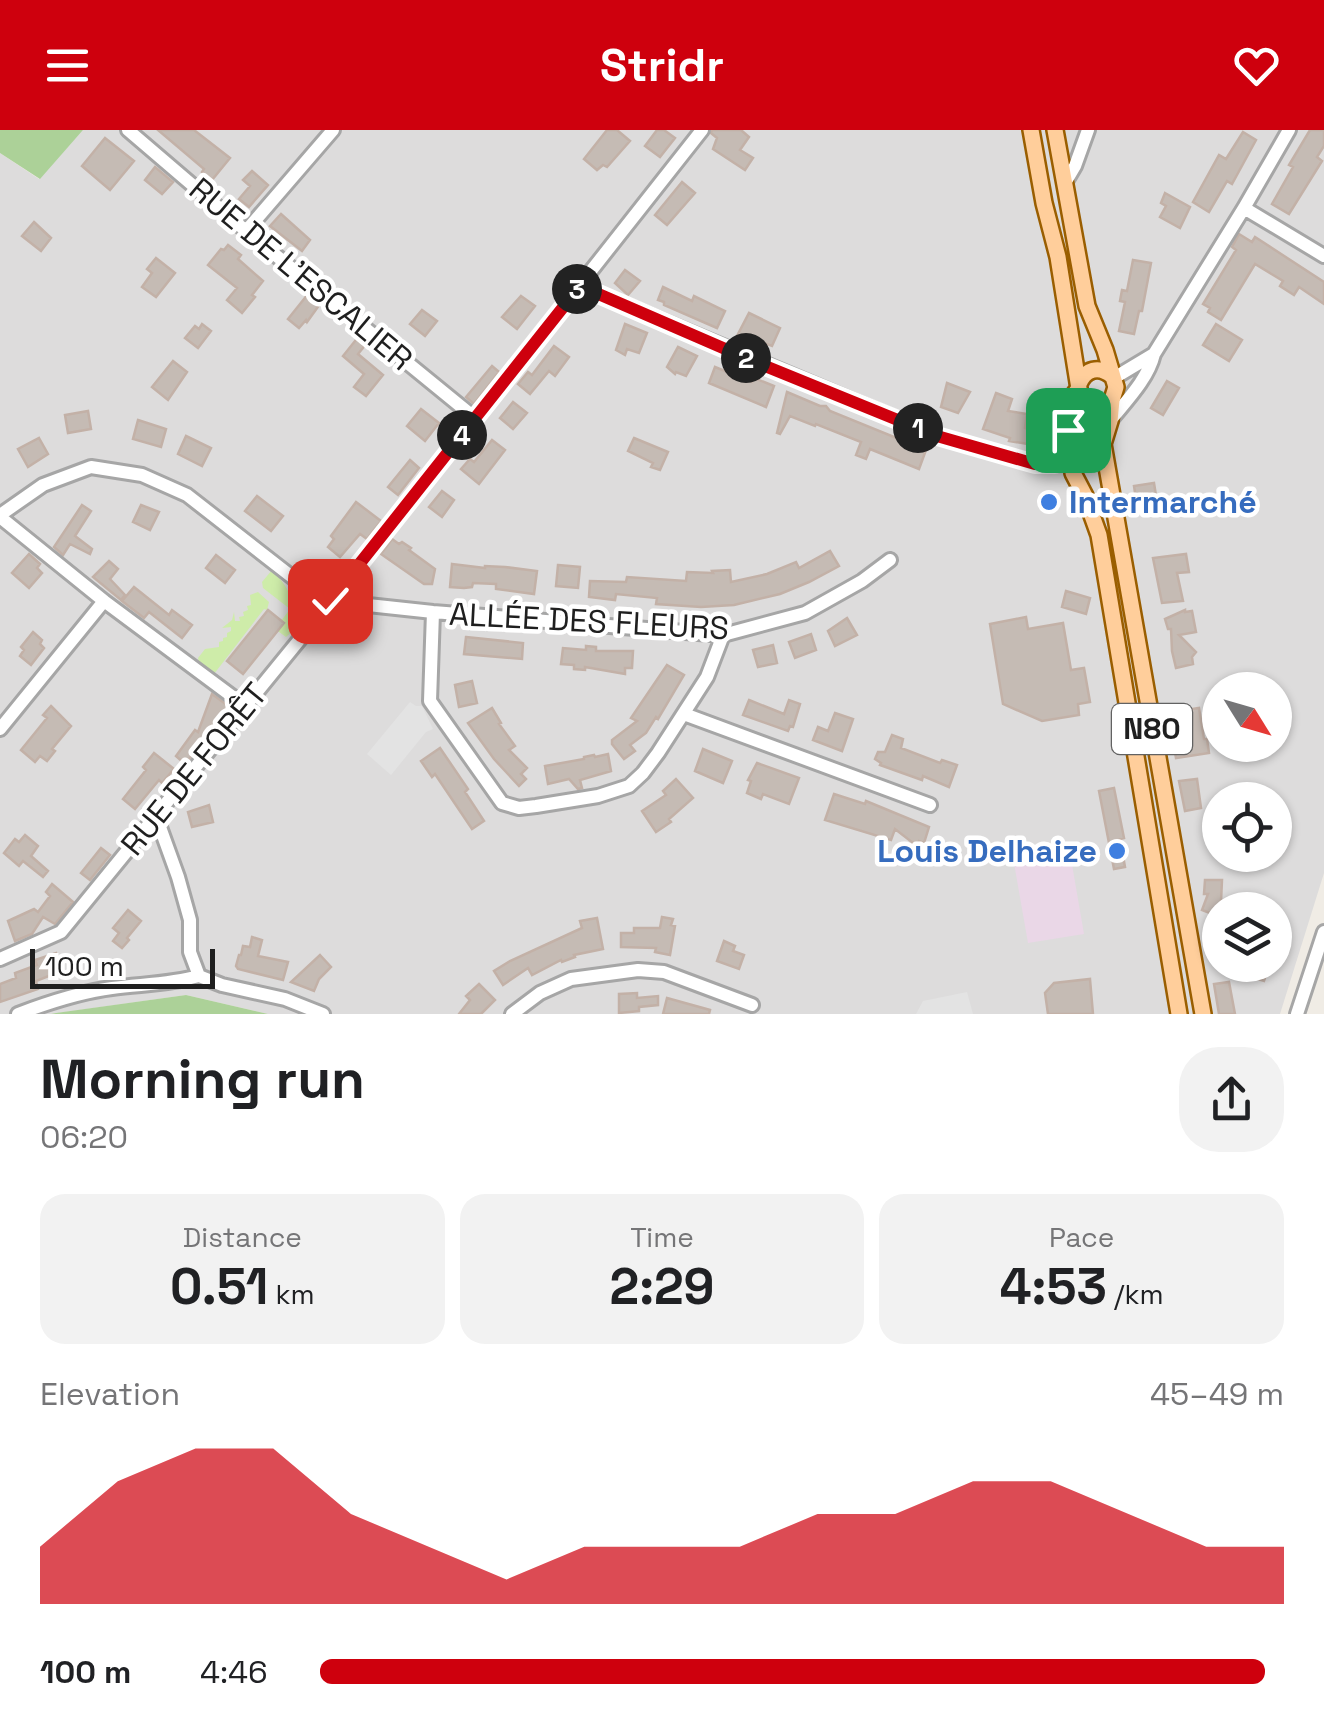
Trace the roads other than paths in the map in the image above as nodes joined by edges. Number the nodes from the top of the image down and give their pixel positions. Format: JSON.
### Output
{"nodes":[{"id":1,"x":128,"y":130,"type":"edge"},
{"id":2,"x":334,"y":130,"type":"edge"},
{"id":3,"x":702,"y":130,"type":"edge"},
{"id":4,"x":1031,"y":130,"type":"edge"},
{"id":5,"x":1055,"y":130,"type":"edge"},
{"id":6,"x":1088,"y":130,"type":"edge"},
{"id":7,"x":1288,"y":130,"type":"edge"},
{"id":8,"x":1064,"y":183,"type":"junction"},
{"id":9,"x":1244,"y":208,"type":"junction"},
{"id":10,"x":246,"y":231,"type":"junction"},
{"id":11,"x":1324,"y":256,"type":"edge"},
{"id":12,"x":580,"y":286,"type":"junction"},
{"id":13,"x":1154,"y":354,"type":"junction"},
{"id":14,"x":1113,"y":376,"type":"junction"},
{"id":15,"x":1079,"y":386,"type":"junction"},
{"id":16,"x":1132,"y":393,"type":"junction"},
{"id":17,"x":1113,"y":398,"type":"junction"},
{"id":18,"x":475,"y":418,"type":"junction"},
{"id":19,"x":1110,"y":421,"type":"junction"},
{"id":20,"x":1068,"y":430,"type":"junction"},
{"id":21,"x":1103,"y":442,"type":"junction"},
{"id":22,"x":1071,"y":455,"type":"junction"},
{"id":23,"x":0,"y":516,"type":"edge"},
{"id":24,"x":890,"y":560,"type":"dead end"},
{"id":25,"x":104,"y":600,"type":"junction"},
{"id":26,"x":330,"y":601,"type":"junction"},
{"id":27,"x":433,"y":612,"type":"junction"},
{"id":28,"x":723,"y":635,"type":"junction"},
{"id":29,"x":245,"y":706,"type":"junction"},
{"id":30,"x":684,"y":714,"type":"junction"},
{"id":31,"x":0,"y":729,"type":"edge"},
{"id":32,"x":930,"y":805,"type":"dead end"},
{"id":33,"x":156,"y":816,"type":"junction"},
{"id":34,"x":1324,"y":932,"type":"edge"},
{"id":35,"x":0,"y":959,"type":"edge"},
{"id":36,"x":200,"y":976,"type":"junction"},
{"id":37,"x":752,"y":1005,"type":"dead end"},
{"id":38,"x":18,"y":1014,"type":"edge"},
{"id":39,"x":323,"y":1014,"type":"edge"},
{"id":40,"x":512,"y":1014,"type":"edge"},
{"id":41,"x":1179,"y":1014,"type":"edge"},
{"id":42,"x":1203,"y":1014,"type":"edge"},
{"id":43,"x":1297,"y":1014,"type":"edge"}],
"edges":[{"from":1,"to":10,"type":"street","name":"RUE DE L'ESCALIER"},
{"from":2,"to":10,"type":"street"},
{"from":3,"to":12,"type":"street","name":"RUE DE FORÊT"},
{"from":4,"to":15,"type":"main road","number":"N80"},
{"from":5,"to":8,"type":"main road"},
{"from":6,"to":8,"type":"street"},
{"from":7,"to":9,"type":"street"},
{"from":8,"to":14,"type":"main road"},
{"from":9,"to":11,"type":"street"},
{"from":9,"to":13,"type":"street"},
{"from":10,"to":18,"type":"street","name":"RUE DE L'ESCALIER"},
{"from":12,"to":18,"type":"street","name":"RUE DE FORÊT"},
{"from":12,"to":22,"type":"street"},
{"from":13,"to":14,"type":"street"},
{"from":13,"to":16,"type":"street"},
{"from":14,"to":15,"type":"main road"},
{"from":14,"to":17,"type":"main road"},
{"from":15,"to":17,"type":"main road"},
{"from":15,"to":20,"type":"main road","number":"N80"},
{"from":16,"to":17,"type":"street"},
{"from":16,"to":19,"type":"street"},
{"from":17,"to":19,"type":"main road"},
{"from":18,"to":26,"type":"street","name":"RUE DE FORÊT"},
{"from":19,"to":21,"type":"main road"},
{"from":20,"to":21,"type":"main road"},
{"from":20,"to":22,"type":"main road","number":"N80"},
{"from":21,"to":22,"type":"main road"},
{"from":21,"to":42,"type":"main road","number":"N80"},
{"from":22,"to":41,"type":"main road","number":"N80"},
{"from":23,"to":25,"type":"street"},
{"from":23,"to":26,"type":"street"},
{"from":24,"to":28,"type":"street","name":"ALLÉE DES FLEURS"},
{"from":25,"to":29,"type":"street"},
{"from":25,"to":31,"type":"street"},
{"from":26,"to":27,"type":"street","name":"ALLÉE DES FLEURS"},
{"from":26,"to":29,"type":"street","name":"RUE DE FORÊT"},
{"from":27,"to":28,"type":"street","name":"ALLÉE DES FLEURS"},
{"from":27,"to":30,"type":"street"},
{"from":28,"to":30,"type":"street"},
{"from":29,"to":33,"type":"street","name":"RUE DE FORÊT"},
{"from":30,"to":32,"type":"street"},
{"from":33,"to":35,"type":"street","name":"RUE DE FORÊT"},
{"from":33,"to":36,"type":"street"},
{"from":34,"to":43,"type":"street"},
{"from":36,"to":38,"type":"street"},
{"from":36,"to":39,"type":"street"},
{"from":37,"to":40,"type":"street"}]}
